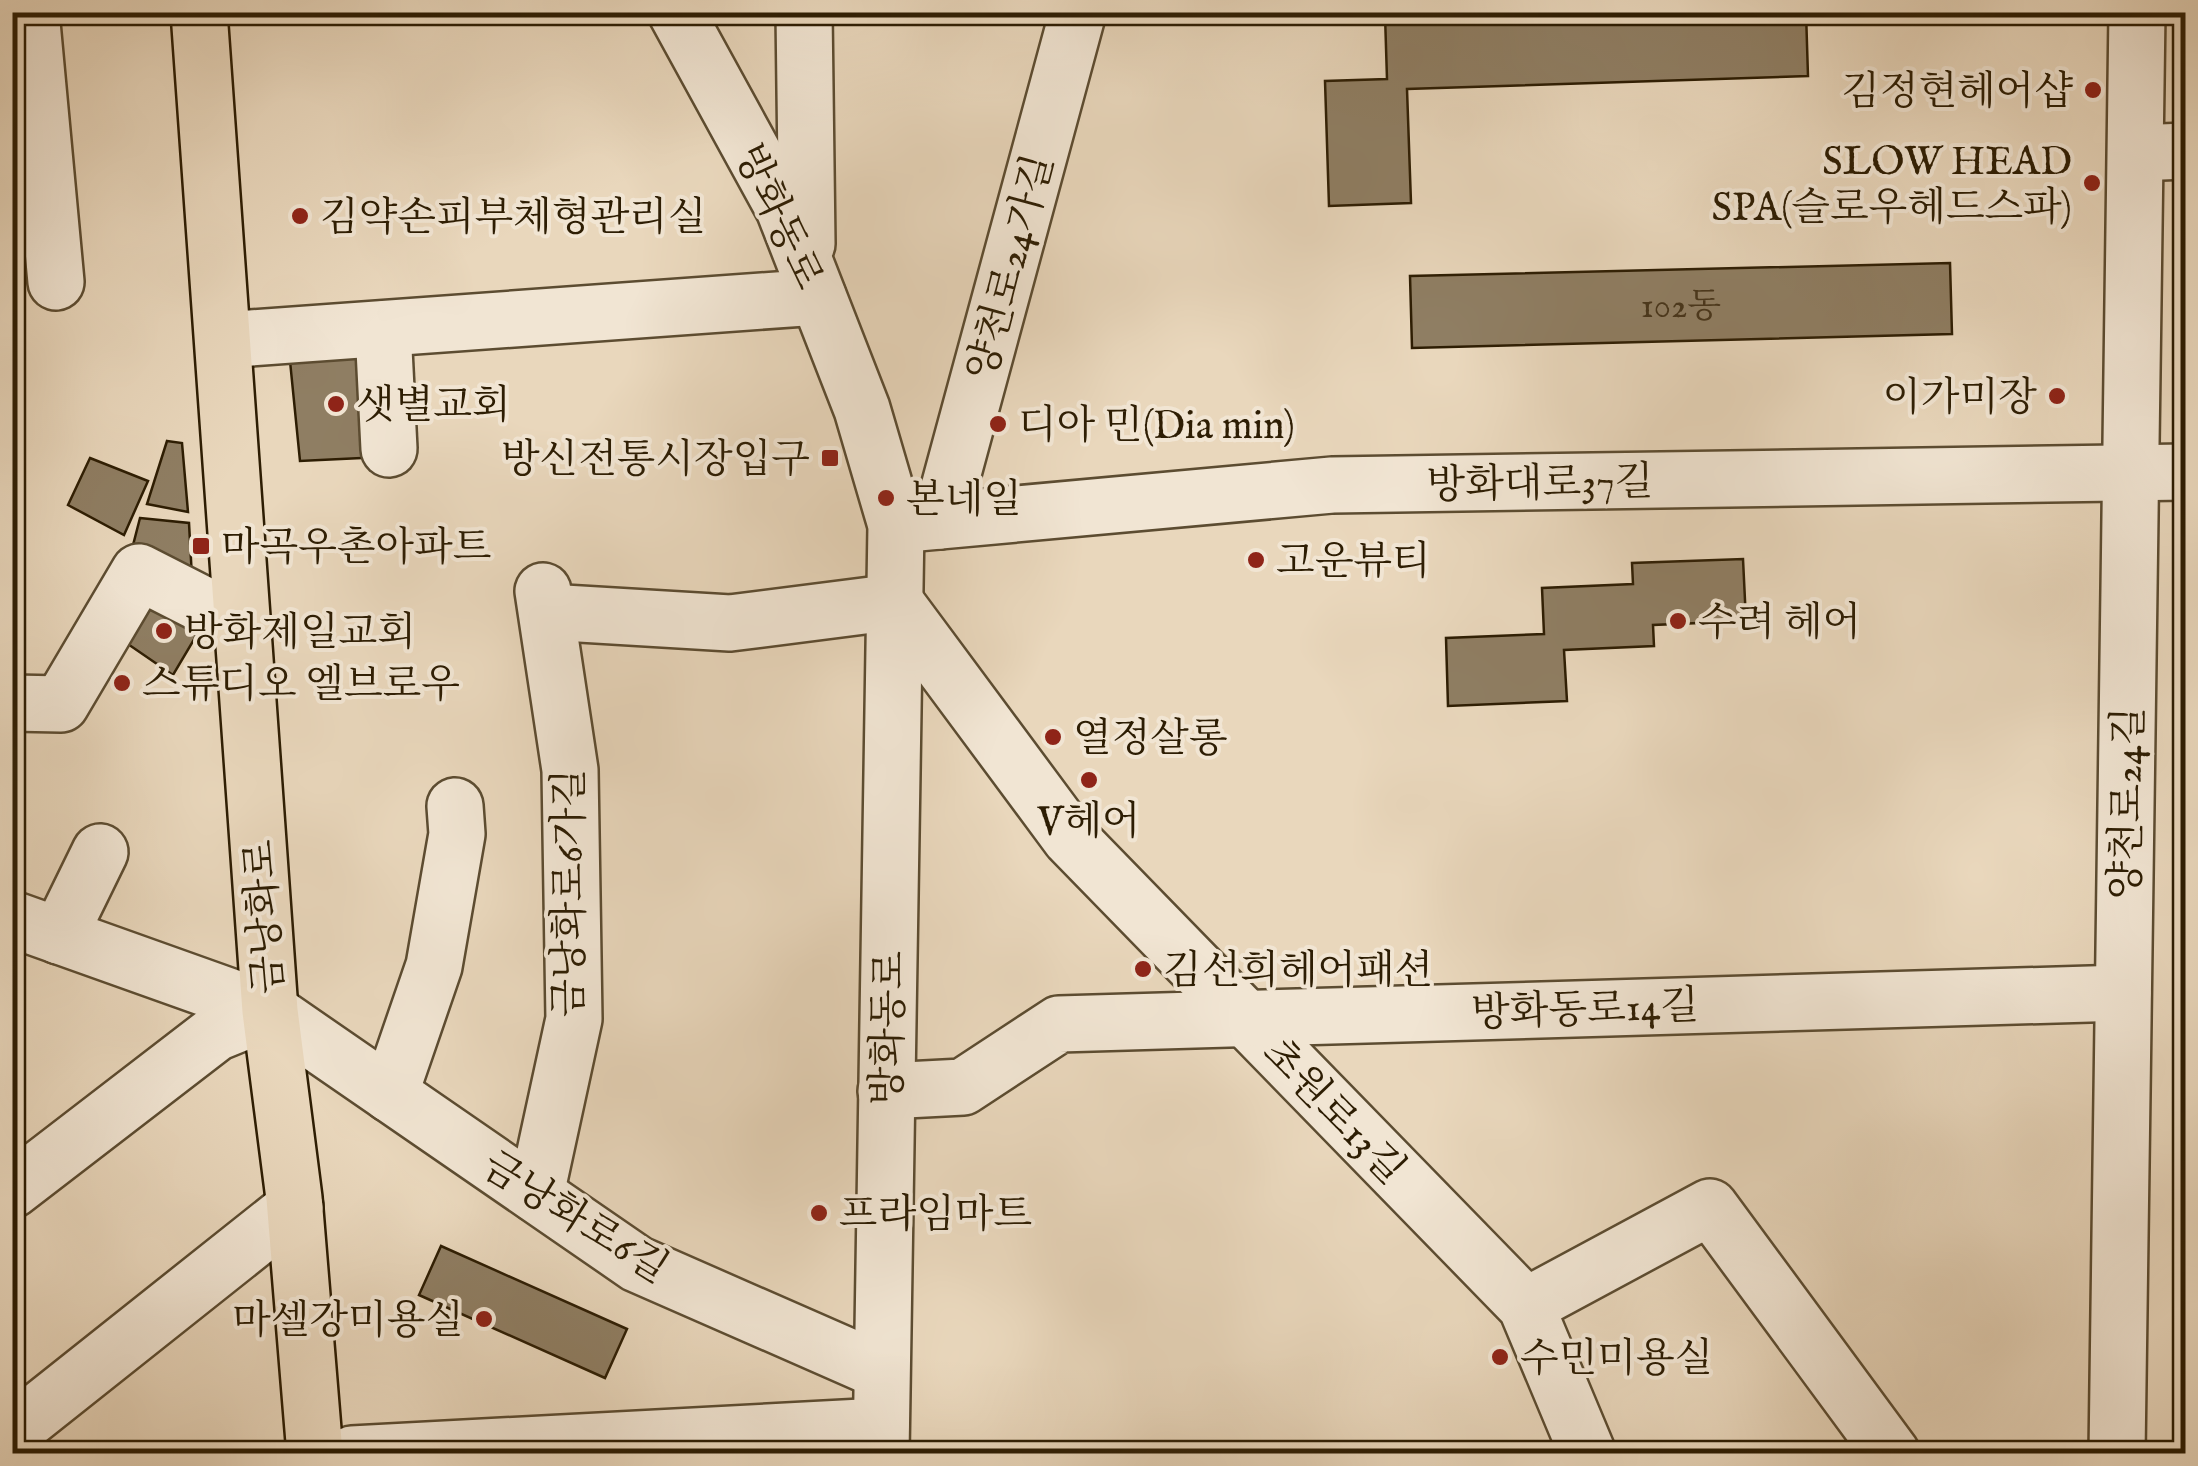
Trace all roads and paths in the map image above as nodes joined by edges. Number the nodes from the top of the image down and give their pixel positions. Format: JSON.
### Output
{"nodes":[{"id":1,"x":31,"y":12,"type":"edge"},
{"id":2,"x":199,"y":12,"type":"edge"},
{"id":3,"x":676,"y":12,"type":"edge"},
{"id":4,"x":804,"y":12,"type":"edge"},
{"id":5,"x":1078,"y":12,"type":"edge"},
{"id":6,"x":2137,"y":12,"type":"edge"},
{"id":7,"x":28,"y":141,"type":"edge"},
{"id":8,"x":2161,"y":152,"type":"edge"},
{"id":9,"x":56,"y":282,"type":"dead end"},
{"id":10,"x":813,"y":283,"type":"junction"},
{"id":11,"x":384,"y":329,"type":"junction"},
{"id":12,"x":223,"y":340,"type":"junction"},
{"id":13,"x":389,"y":450,"type":"dead end"},
{"id":14,"x":2186,"y":472,"type":"edge"},
{"id":15,"x":2130,"y":473,"type":"junction"},
{"id":16,"x":918,"y":523,"type":"junction"},
{"id":17,"x":894,"y":602,"type":"junction"},
{"id":18,"x":243,"y":625,"type":"junction"},
{"id":19,"x":12,"y":703,"type":"edge"},
{"id":20,"x":455,"y":806,"type":"dead end"},
{"id":21,"x":100,"y":852,"type":"dead end"},
{"id":22,"x":36,"y":927,"type":"edge"},
{"id":23,"x":2124,"y":993,"type":"junction"},
{"id":24,"x":270,"y":1011,"type":"junction"},
{"id":25,"x":1244,"y":1017,"type":"junction"},
{"id":26,"x":886,"y":1091,"type":"junction"},
{"id":27,"x":390,"y":1094,"type":"junction"},
{"id":28,"x":20,"y":1167,"type":"edge"},
{"id":29,"x":536,"y":1194,"type":"junction"},
{"id":30,"x":295,"y":1207,"type":"junction"},
{"id":31,"x":1526,"y":1306,"type":"junction"},
{"id":32,"x":881,"y":1372,"type":"junction"},
{"id":33,"x":12,"y":1432,"type":"edge"},
{"id":34,"x":881,"y":1440,"type":"edge"},
{"id":35,"x":315,"y":1454,"type":"edge"},
{"id":36,"x":352,"y":1454,"type":"edge"},
{"id":37,"x":1588,"y":1454,"type":"edge"},
{"id":38,"x":1892,"y":1454,"type":"edge"},
{"id":39,"x":2118,"y":1454,"type":"edge"}],
"edges":[{"from":1,"to":7,"type":"street"},
{"from":2,"to":12,"type":"main road","name":"금낭화로"},
{"from":3,"to":10,"type":"street","name":"방화동로"},
{"from":4,"to":10,"type":"street"},
{"from":5,"to":16,"type":"street","name":"양천로24가길"},
{"from":6,"to":8,"type":"street","name":"양천로24길"},
{"from":7,"to":9,"type":"street"},
{"from":8,"to":15,"type":"street","name":"양천로24길"},
{"from":10,"to":11,"type":"street"},
{"from":10,"to":16,"type":"street","name":"방화동로"},
{"from":11,"to":12,"type":"street"},
{"from":11,"to":13,"type":"street"},
{"from":12,"to":18,"type":"main road","name":"금낭화로"},
{"from":14,"to":15,"type":"street","name":"방화대로37길"},
{"from":15,"to":16,"type":"street","name":"방화대로37길"},
{"from":15,"to":23,"type":"street","name":"양천로24길"},
{"from":16,"to":17,"type":"street","name":"방화동로"},
{"from":17,"to":25,"type":"street","name":"초원로13길"},
{"from":17,"to":26,"type":"street","name":"방화동로"},
{"from":17,"to":29,"type":"street","name":"금낭화로6가길"},
{"from":18,"to":19,"type":"street"},
{"from":18,"to":24,"type":"main road","name":"금낭화로"},
{"from":20,"to":27,"type":"street"},
{"from":21,"to":22,"type":"street"},
{"from":22,"to":24,"type":"street","name":"금낭화로6길"},
{"from":23,"to":25,"type":"street","name":"방화동로14길"},
{"from":23,"to":39,"type":"street","name":"양천로24길"},
{"from":24,"to":27,"type":"street","name":"금낭화로6길"},
{"from":24,"to":28,"type":"street"},
{"from":24,"to":30,"type":"main road","name":"금낭화로"},
{"from":25,"to":26,"type":"street","name":"방화동로14길"},
{"from":25,"to":31,"type":"street","name":"초원로13길"},
{"from":26,"to":32,"type":"street","name":"방화동로"},
{"from":27,"to":29,"type":"street","name":"금낭화로6길"},
{"from":29,"to":32,"type":"street","name":"금낭화로6길"},
{"from":30,"to":33,"type":"street"},
{"from":30,"to":35,"type":"main road","name":"금낭화로"},
{"from":31,"to":37,"type":"street","name":"초원로13길"},
{"from":31,"to":38,"type":"street"},
{"from":32,"to":34,"type":"street","name":"방화동로"},
{"from":34,"to":36,"type":"street"}]}
